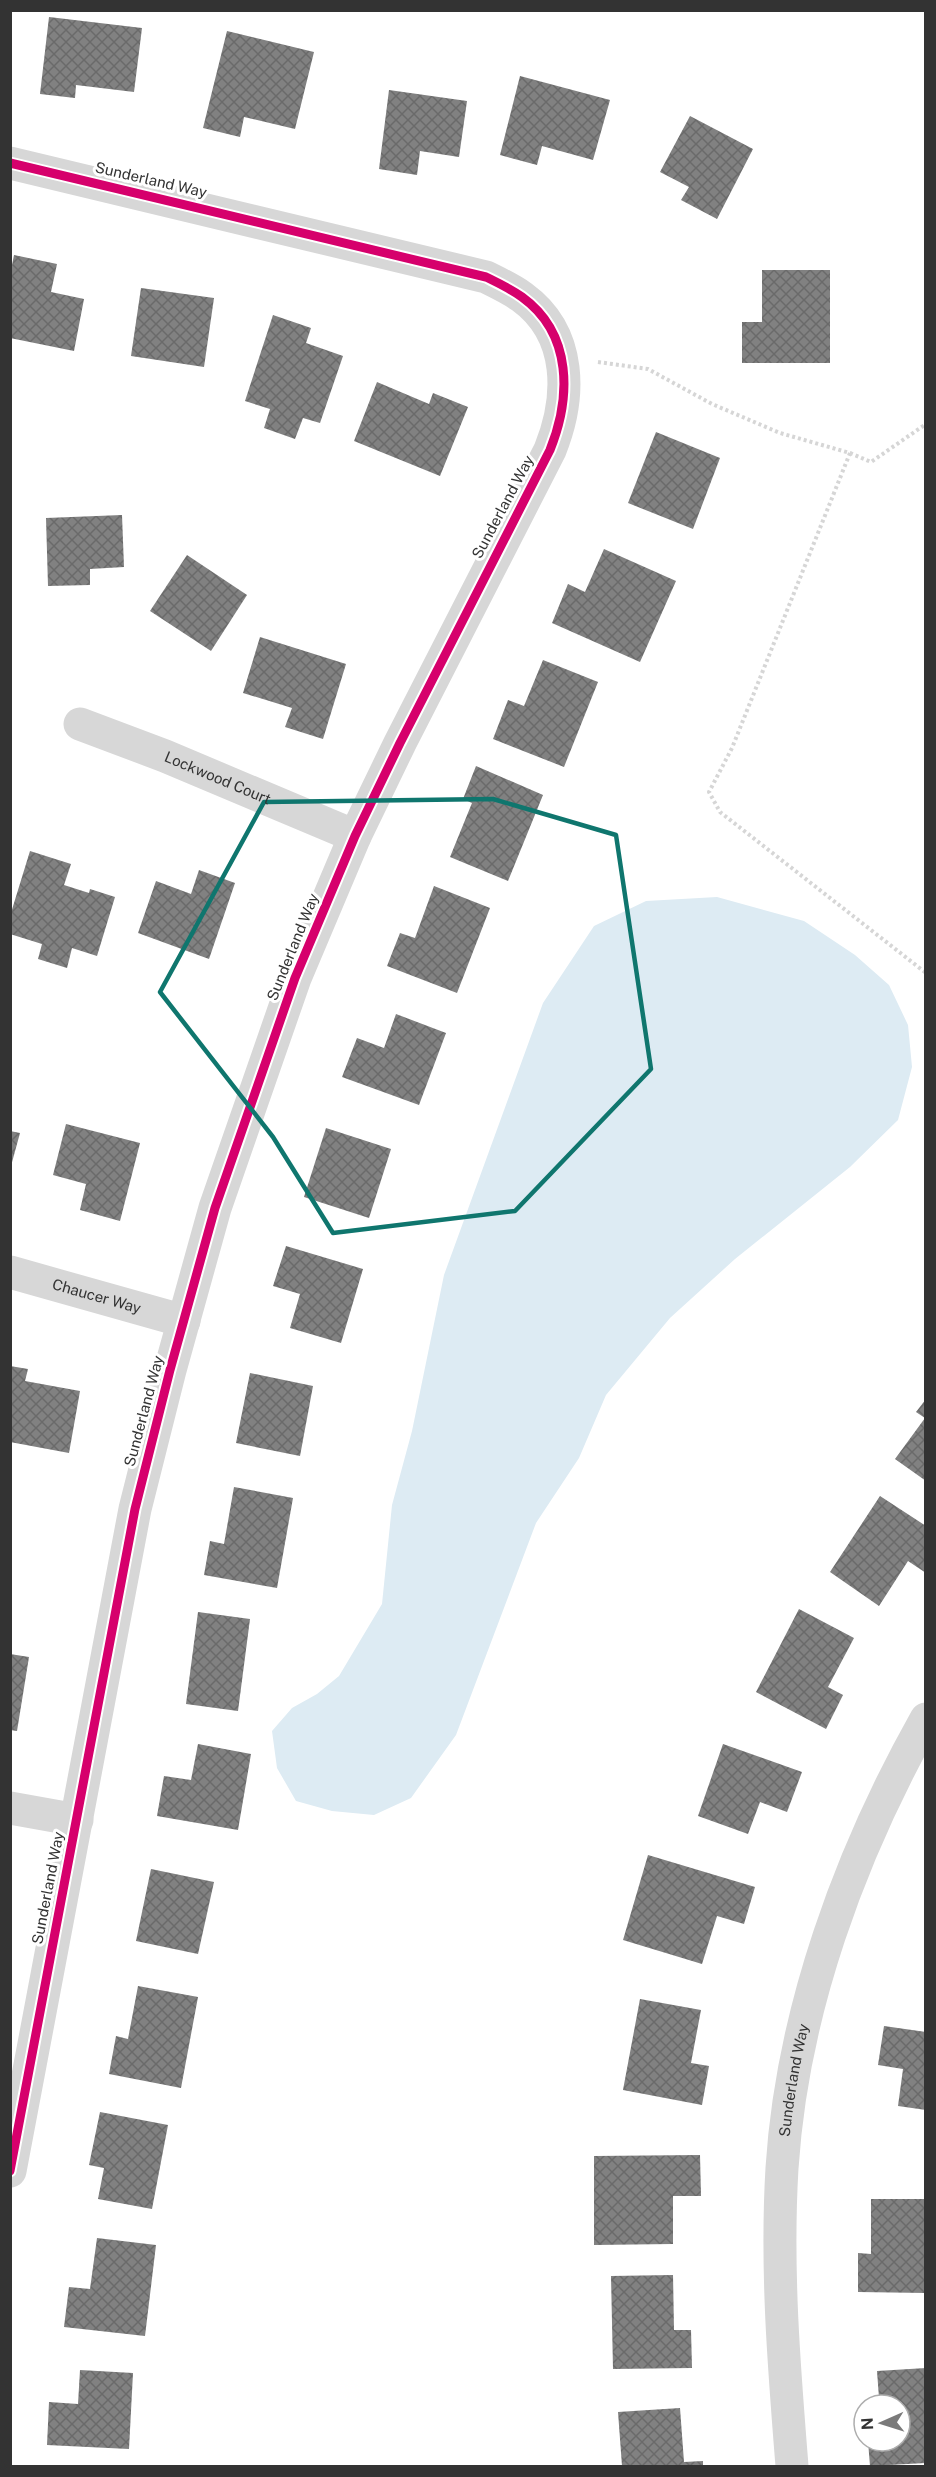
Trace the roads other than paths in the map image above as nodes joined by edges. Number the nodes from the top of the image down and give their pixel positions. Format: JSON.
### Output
{"nodes":[{"id":1,"x":10,"y":163,"type":"edge"},
{"id":2,"x":80,"y":724,"type":"dead end"},
{"id":3,"x":355,"y":836,"type":"junction"},
{"id":4,"x":10,"y":1272,"type":"edge"},
{"id":5,"x":184,"y":1321,"type":"junction"},
{"id":6,"x":926,"y":1719,"type":"edge"},
{"id":7,"x":10,"y":1808,"type":"edge"},
{"id":8,"x":77,"y":1820,"type":"junction"},
{"id":9,"x":10,"y":2171,"type":"edge"},
{"id":10,"x":792,"y":2466,"type":"edge"}],
"edges":[{"from":1,"to":3,"type":"street","name":"Sunderland Way"},
{"from":2,"to":3,"type":"street","name":"Lockwood Court"},
{"from":3,"to":5,"type":"street","name":"Sunderland Way"},
{"from":4,"to":5,"type":"street","name":"Chaucer Way"},
{"from":5,"to":8,"type":"street","name":"Sunderland Way"},
{"from":6,"to":10,"type":"street","name":"Sunderland Way"},
{"from":7,"to":8,"type":"street"},
{"from":8,"to":9,"type":"street","name":"Sunderland Way"}]}
